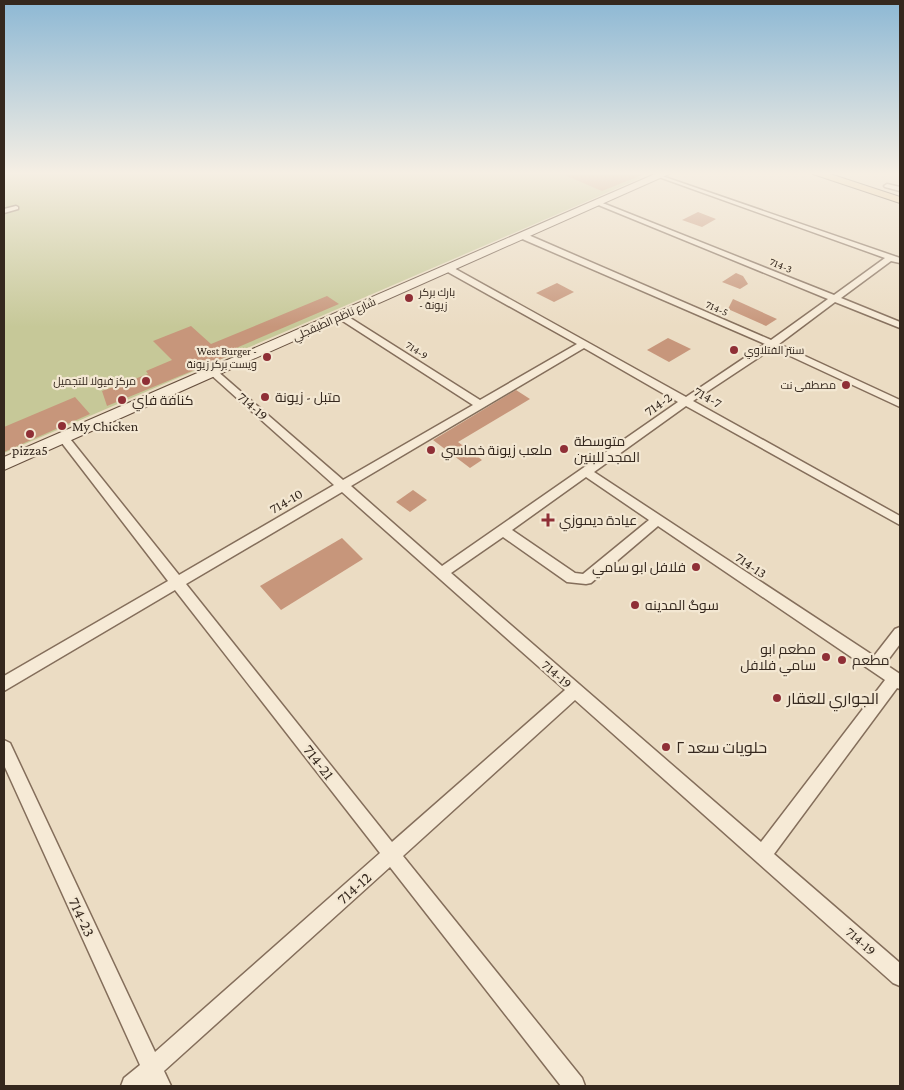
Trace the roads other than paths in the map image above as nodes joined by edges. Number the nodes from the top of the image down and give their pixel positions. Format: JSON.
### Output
{"nodes":[{"id":1,"x":548,"y":225,"type":"edge"},
{"id":2,"x":652,"y":225,"type":"edge"},
{"id":3,"x":799,"y":225,"type":"edge"},
{"id":4,"x":523,"y":236,"type":"junction"},
{"id":5,"x":895,"y":260,"type":"edge"},
{"id":6,"x":449,"y":269,"type":"junction"},
{"id":7,"x":833,"y":298,"type":"junction"},
{"id":8,"x":341,"y":316,"type":"junction"},
{"id":9,"x":900,"y":325,"type":"edge"},
{"id":10,"x":584,"y":344,"type":"junction"},
{"id":11,"x":772,"y":344,"type":"junction"},
{"id":12,"x":213,"y":372,"type":"junction"},
{"id":13,"x":686,"y":401,"type":"junction"},
{"id":14,"x":900,"y":404,"type":"edge"},
{"id":15,"x":480,"y":405,"type":"junction"},
{"id":16,"x":63,"y":438,"type":"junction"},
{"id":17,"x":4,"y":464,"type":"edge"},
{"id":18,"x":586,"y":472,"type":"junction"},
{"id":19,"x":342,"y":486,"type":"junction"},
{"id":20,"x":658,"y":520,"type":"junction"},
{"id":21,"x":900,"y":521,"type":"edge"},
{"id":22,"x":502,"y":530,"type":"junction"},
{"id":23,"x":442,"y":573,"type":"junction"},
{"id":24,"x":178,"y":583,"type":"junction"},
{"id":25,"x":900,"y":633,"type":"edge"},
{"id":26,"x":875,"y":666,"type":"junction"},
{"id":27,"x":898,"y":681,"type":"edge"},
{"id":28,"x":4,"y":684,"type":"edge"},
{"id":29,"x":576,"y":690,"type":"junction"},
{"id":30,"x":4,"y":748,"type":"edge"},
{"id":31,"x":392,"y":855,"type":"junction"},
{"id":32,"x":762,"y":855,"type":"junction"},
{"id":33,"x":900,"y":976,"type":"edge"},
{"id":34,"x":152,"y":1069,"type":"junction"},
{"id":35,"x":132,"y":1086,"type":"edge"},
{"id":36,"x":160,"y":1086,"type":"edge"},
{"id":37,"x":574,"y":1086,"type":"edge"}],
"edges":[{"from":1,"to":4,"type":"main road","name":"شارع ناظم الطبقجلي"},
{"from":2,"to":7,"type":"street","name":"714-3"},
{"from":3,"to":5,"type":"street"},
{"from":4,"to":6,"type":"main road","name":"شارع ناظم الطبقجلي"},
{"from":4,"to":11,"type":"street","name":"714-5"},
{"from":5,"to":7,"type":"street","name":"714-2"},
{"from":6,"to":8,"type":"main road","name":"شارع ناظم الطبقجلي"},
{"from":6,"to":10,"type":"street","name":"714-7"},
{"from":7,"to":9,"type":"street","name":"714-3"},
{"from":7,"to":11,"type":"street","name":"714-2"},
{"from":8,"to":12,"type":"main road","name":"شارع ناظم الطبقجلي"},
{"from":8,"to":15,"type":"street","name":"714-9"},
{"from":10,"to":13,"type":"street","name":"714-7"},
{"from":10,"to":15,"type":"street","name":"714-10"},
{"from":11,"to":13,"type":"street","name":"714-2"},
{"from":11,"to":14,"type":"street","name":"714-5"},
{"from":12,"to":16,"type":"main road","name":"شارع ناظم الطبقجلي"},
{"from":12,"to":19,"type":"street","name":"714-19"},
{"from":13,"to":18,"type":"street","name":"714-2"},
{"from":13,"to":21,"type":"street","name":"714-7"},
{"from":15,"to":19,"type":"street","name":"714-10"},
{"from":16,"to":17,"type":"main road","name":"شارع ناظم الطبقجلي"},
{"from":16,"to":24,"type":"street","name":"714-21"},
{"from":18,"to":20,"type":"street","name":"714-13"},
{"from":18,"to":22,"type":"street","name":"714-2"},
{"from":19,"to":23,"type":"street","name":"714-19"},
{"from":19,"to":24,"type":"street","name":"714-10"},
{"from":20,"to":22,"type":"street"},
{"from":20,"to":26,"type":"street","name":"714-13"},
{"from":22,"to":23,"type":"street","name":"714-2"},
{"from":23,"to":29,"type":"street","name":"714-19"},
{"from":24,"to":28,"type":"street","name":"714-10"},
{"from":24,"to":31,"type":"street","name":"714-21"},
{"from":25,"to":26,"type":"street"},
{"from":26,"to":27,"type":"street","name":"714-13"},
{"from":27,"to":32,"type":"street"},
{"from":29,"to":31,"type":"street","name":"714-12"},
{"from":29,"to":32,"type":"street","name":"714-19"},
{"from":30,"to":34,"type":"street","name":"714-23"},
{"from":31,"to":34,"type":"street","name":"714-12"},
{"from":31,"to":37,"type":"street","name":"714-21"},
{"from":32,"to":33,"type":"street","name":"714-19"},
{"from":34,"to":35,"type":"street","name":"714-12"},
{"from":34,"to":36,"type":"street","name":"714-23"}]}
